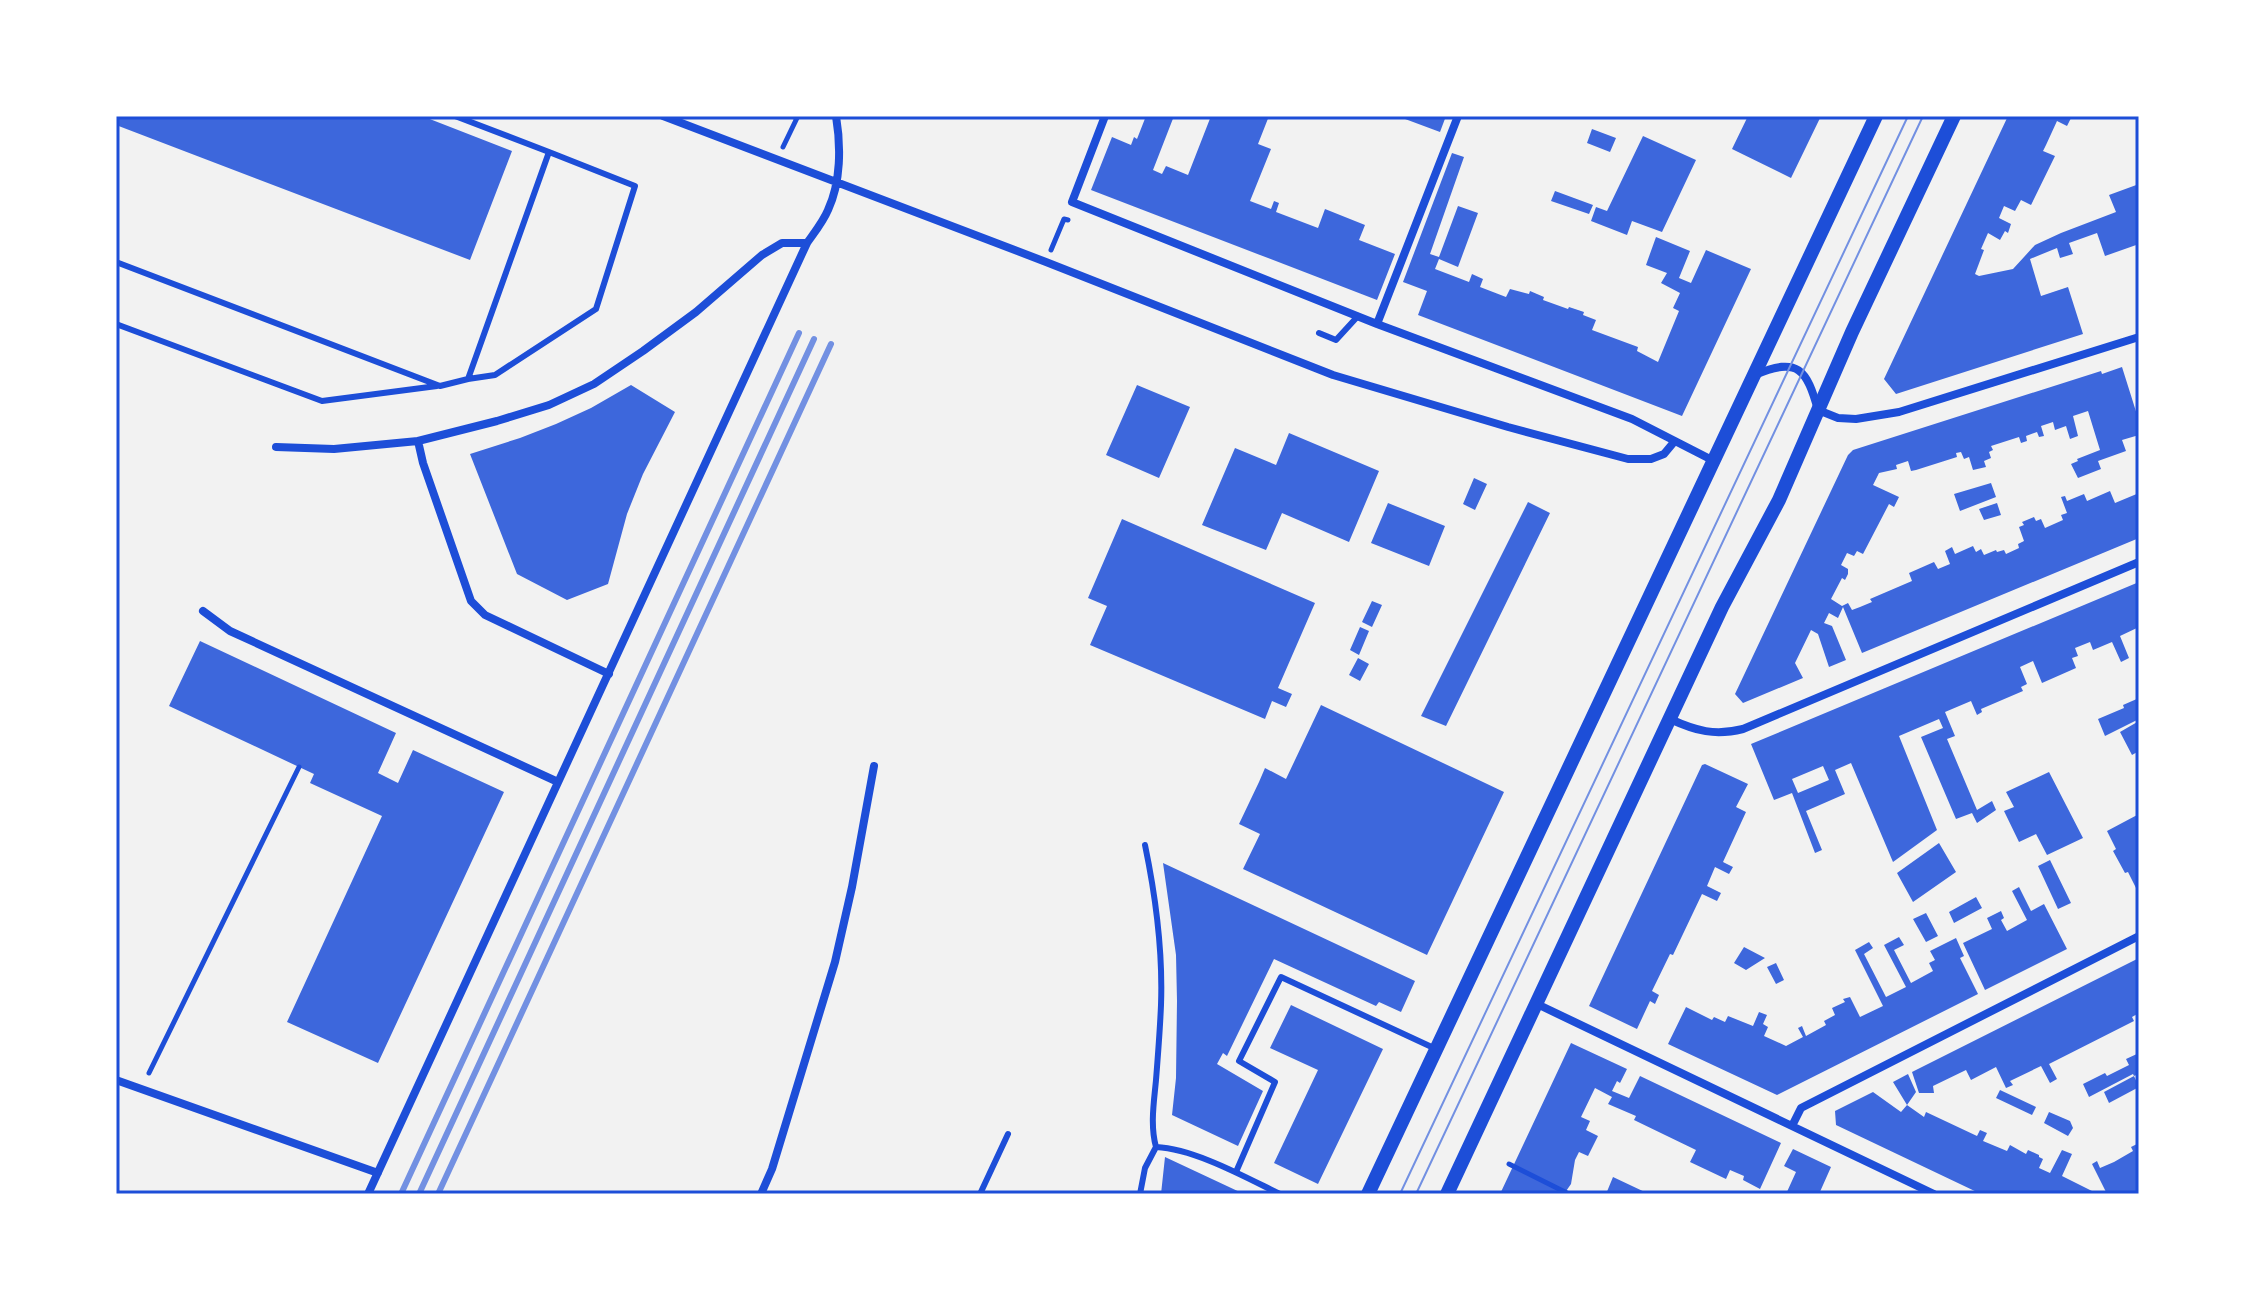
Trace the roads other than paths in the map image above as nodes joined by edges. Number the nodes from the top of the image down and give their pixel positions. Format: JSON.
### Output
{"nodes":[{"id":1,"x":455,"y":116,"type":"edge"},
{"id":2,"x":663,"y":116,"type":"edge"},
{"id":3,"x":836,"y":116,"type":"edge"},
{"id":4,"x":1105,"y":116,"type":"edge"},
{"id":5,"x":1458,"y":116,"type":"edge"},
{"id":6,"x":1876,"y":116,"type":"edge"},
{"id":7,"x":1954,"y":116,"type":"edge"},
{"id":8,"x":549,"y":152,"type":"junction"},
{"id":9,"x":807,"y":243,"type":"junction"},
{"id":10,"x":116,"y":262,"type":"edge"},
{"id":11,"x":1358,"y":316,"type":"junction"},
{"id":12,"x":116,"y":324,"type":"edge"},
{"id":13,"x":1377,"y":324,"type":"junction"},
{"id":14,"x":1319,"y":333,"type":"dead end"},
{"id":15,"x":2139,"y":337,"type":"edge"},
{"id":16,"x":1754,"y":375,"type":"junction"},
{"id":17,"x":468,"y":379,"type":"junction"},
{"id":18,"x":440,"y":386,"type":"junction"},
{"id":19,"x":1818,"y":410,"type":"junction"},
{"id":20,"x":418,"y":441,"type":"junction"},
{"id":21,"x":1674,"y":442,"type":"junction"},
{"id":22,"x":276,"y":447,"type":"dead end"},
{"id":23,"x":1714,"y":461,"type":"junction"},
{"id":24,"x":2139,"y":562,"type":"edge"},
{"id":25,"x":203,"y":611,"type":"dead end"},
{"id":26,"x":609,"y":674,"type":"junction"},
{"id":27,"x":1670,"y":719,"type":"junction"},
{"id":28,"x":874,"y":766,"type":"dead end"},
{"id":29,"x":558,"y":782,"type":"junction"},
{"id":30,"x":1145,"y":845,"type":"dead end"},
{"id":31,"x":2139,"y":936,"type":"edge"},
{"id":32,"x":1537,"y":1004,"type":"junction"},
{"id":33,"x":1437,"y":1049,"type":"junction"},
{"id":34,"x":116,"y":1080,"type":"edge"},
{"id":35,"x":1792,"y":1126,"type":"junction"},
{"id":36,"x":1008,"y":1134,"type":"dead end"},
{"id":37,"x":1156,"y":1147,"type":"junction"},
{"id":38,"x":1236,"y":1172,"type":"junction"},
{"id":39,"x":378,"y":1173,"type":"junction"},
{"id":40,"x":368,"y":1194,"type":"edge"},
{"id":41,"x":761,"y":1194,"type":"edge"},
{"id":42,"x":980,"y":1194,"type":"edge"},
{"id":43,"x":1140,"y":1194,"type":"edge"},
{"id":44,"x":1280,"y":1194,"type":"edge"},
{"id":45,"x":1368,"y":1194,"type":"edge"},
{"id":46,"x":1447,"y":1194,"type":"edge"},
{"id":47,"x":1934,"y":1194,"type":"edge"}],
"edges":[{"from":1,"to":8,"type":"lane"},
{"from":2,"to":21,"type":"street"},
{"from":3,"to":9,"type":"street"},
{"from":4,"to":11,"type":"street"},
{"from":5,"to":13,"type":"street"},
{"from":6,"to":16,"type":"street"},
{"from":7,"to":19,"type":"street"},
{"from":8,"to":17,"type":"lane"},
{"from":8,"to":17,"type":"lane"},
{"from":9,"to":20,"type":"street"},
{"from":9,"to":26,"type":"street"},
{"from":10,"to":18,"type":"lane"},
{"from":11,"to":13,"type":"street"},
{"from":11,"to":14,"type":"lane"},
{"from":12,"to":18,"type":"lane"},
{"from":13,"to":21,"type":"street"},
{"from":15,"to":19,"type":"street"},
{"from":16,"to":19,"type":"street"},
{"from":16,"to":23,"type":"street"},
{"from":17,"to":18,"type":"lane"},
{"from":19,"to":27,"type":"street"},
{"from":20,"to":22,"type":"street"},
{"from":20,"to":26,"type":"street"},
{"from":21,"to":23,"type":"street"},
{"from":23,"to":33,"type":"street"},
{"from":24,"to":27,"type":"street"},
{"from":25,"to":29,"type":"street"},
{"from":26,"to":29,"type":"street"},
{"from":27,"to":32,"type":"street"},
{"from":28,"to":41,"type":"street"},
{"from":29,"to":39,"type":"street"},
{"from":30,"to":37,"type":"lane"},
{"from":31,"to":35,"type":"street"},
{"from":32,"to":35,"type":"street"},
{"from":32,"to":46,"type":"street"},
{"from":33,"to":38,"type":"lane"},
{"from":33,"to":45,"type":"street"},
{"from":34,"to":39,"type":"street"},
{"from":35,"to":47,"type":"street"},
{"from":36,"to":42,"type":"lane"},
{"from":37,"to":38,"type":"lane"},
{"from":37,"to":43,"type":"lane"},
{"from":38,"to":44,"type":"lane"},
{"from":39,"to":40,"type":"street"}]}
